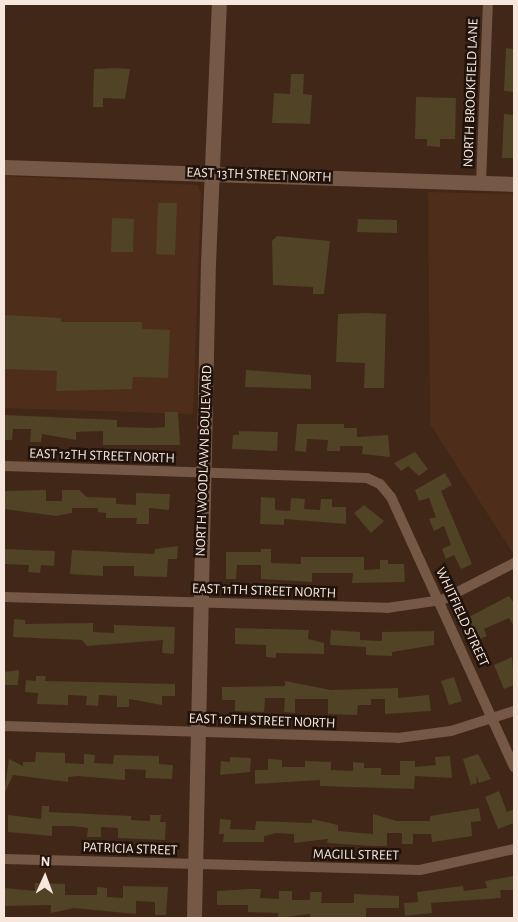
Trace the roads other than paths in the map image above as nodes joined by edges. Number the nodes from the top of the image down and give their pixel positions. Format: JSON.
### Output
{"nodes":[{"id":1,"x":219,"y":4,"type":"edge"},
{"id":2,"x":488,"y":4,"type":"edge"},
{"id":3,"x":4,"y":167,"type":"edge"},
{"id":4,"x":212,"y":173,"type":"junction"},
{"id":5,"x":482,"y":183,"type":"junction"},
{"id":6,"x":514,"y":184,"type":"edge"},
{"id":7,"x":4,"y":466,"type":"edge"},
{"id":8,"x":203,"y":473,"type":"junction"},
{"id":9,"x":378,"y":483,"type":"joint"},
{"id":10,"x":514,"y":563,"type":"edge"},
{"id":11,"x":4,"y":597,"type":"edge"},
{"id":12,"x":439,"y":601,"type":"junction"},
{"id":13,"x":199,"y":603,"type":"junction"},
{"id":14,"x":514,"y":711,"type":"edge"},
{"id":15,"x":494,"y":720,"type":"junction"},
{"id":16,"x":4,"y":726,"type":"edge"},
{"id":17,"x":198,"y":733,"type":"junction"},
{"id":18,"x":514,"y":767,"type":"edge"},
{"id":19,"x":514,"y":849,"type":"edge"},
{"id":20,"x":4,"y":859,"type":"edge"},
{"id":21,"x":195,"y":864,"type":"junction"},
{"id":22,"x":194,"y":918,"type":"edge"}],
"edges":[{"from":1,"to":4,"type":"main road","name":"NORTH WOODLAWN BOULEVARD"},
{"from":2,"to":5,"type":"street","name":"NORTH BROOKFIELD LANE"},
{"from":3,"to":4,"type":"main road","name":"EAST 13TH STREET NORTH"},
{"from":4,"to":5,"type":"main road","name":"EAST 13TH STREET NORTH"},
{"from":4,"to":8,"type":"main road","name":"NORTH WOODLAWN BOULEVARD"},
{"from":5,"to":6,"type":"main road","name":"EAST 13TH STREET NORTH"},
{"from":7,"to":8,"type":"street","name":"EAST 12TH STREET NORTH"},
{"from":8,"to":9,"type":"street","name":"EAST 12TH STREET NORTH"},
{"from":8,"to":13,"type":"main road","name":"NORTH WOODLAWN BOULEVARD"},
{"from":9,"to":12,"type":"street","name":"WHITFIELD STREET"},
{"from":10,"to":12,"type":"street","name":"EAST 11TH STREET NORTH"},
{"from":11,"to":13,"type":"street","name":"EAST 11TH STREET NORTH"},
{"from":12,"to":13,"type":"street","name":"EAST 11TH STREET NORTH"},
{"from":12,"to":15,"type":"street","name":"WHITFIELD STREET"},
{"from":13,"to":17,"type":"main road","name":"NORTH WOODLAWN BOULEVARD"},
{"from":14,"to":15,"type":"street","name":"EAST 10TH STREET NORTH"},
{"from":15,"to":17,"type":"street","name":"EAST 10TH STREET NORTH"},
{"from":15,"to":18,"type":"street","name":"WHITFIELD STREET"},
{"from":16,"to":17,"type":"street","name":"EAST 10TH STREET NORTH"},
{"from":17,"to":21,"type":"main road","name":"NORTH WOODLAWN BOULEVARD"},
{"from":19,"to":21,"type":"street","name":"MAGILL STREET"},
{"from":20,"to":21,"type":"street","name":"PATRICIA STREET"},
{"from":21,"to":22,"type":"main road","name":"NORTH WOODLAWN BOULEVARD"}]}
